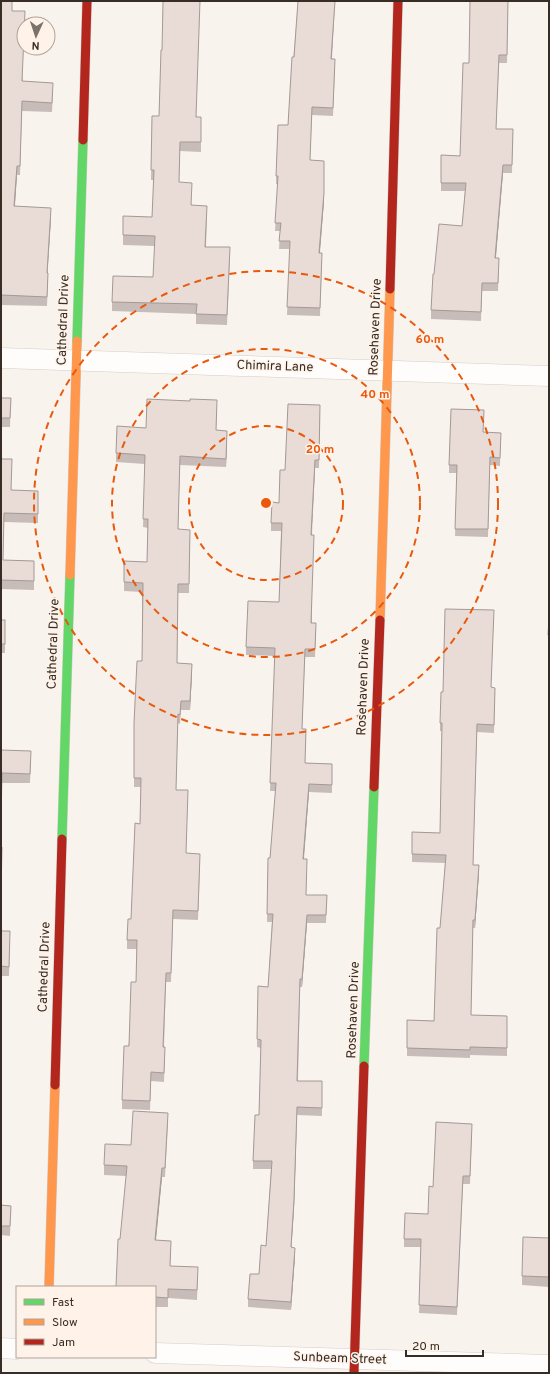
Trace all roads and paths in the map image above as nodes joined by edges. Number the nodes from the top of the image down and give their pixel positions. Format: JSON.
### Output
{"nodes":[{"id":1,"x":87,"y":1,"type":"edge"},
{"id":2,"x":398,"y":1,"type":"edge"},
{"id":3,"x":1,"y":358,"type":"edge"},
{"id":4,"x":76,"y":361,"type":"junction"},
{"id":5,"x":388,"y":370,"type":"junction"},
{"id":6,"x":549,"y":376,"type":"edge"},
{"id":7,"x":49,"y":1286,"type":"edge"},
{"id":8,"x":1,"y":1348,"type":"edge"},
{"id":9,"x":16,"y":1349,"type":"edge"},
{"id":10,"x":156,"y":1353,"type":"edge"},
{"id":11,"x":549,"y":1365,"type":"edge"},
{"id":12,"x":355,"y":1366,"type":"edge"}],
"edges":[{"from":1,"to":4,"type":"street","name":"Cathedral Drive"},
{"from":2,"to":5,"type":"street","name":"Rosehaven Drive"},
{"from":3,"to":4,"type":"street","name":"Chimira Lane"},
{"from":4,"to":5,"type":"street","name":"Chimira Lane"},
{"from":4,"to":7,"type":"street","name":"Cathedral Drive"},
{"from":5,"to":6,"type":"street","name":"Chimira Lane"},
{"from":5,"to":12,"type":"street","name":"Rosehaven Drive"},
{"from":8,"to":9,"type":"street"},
{"from":10,"to":12,"type":"street","name":"Sunbeam Street"},
{"from":11,"to":12,"type":"street","name":"Sunbeam Street"}]}
